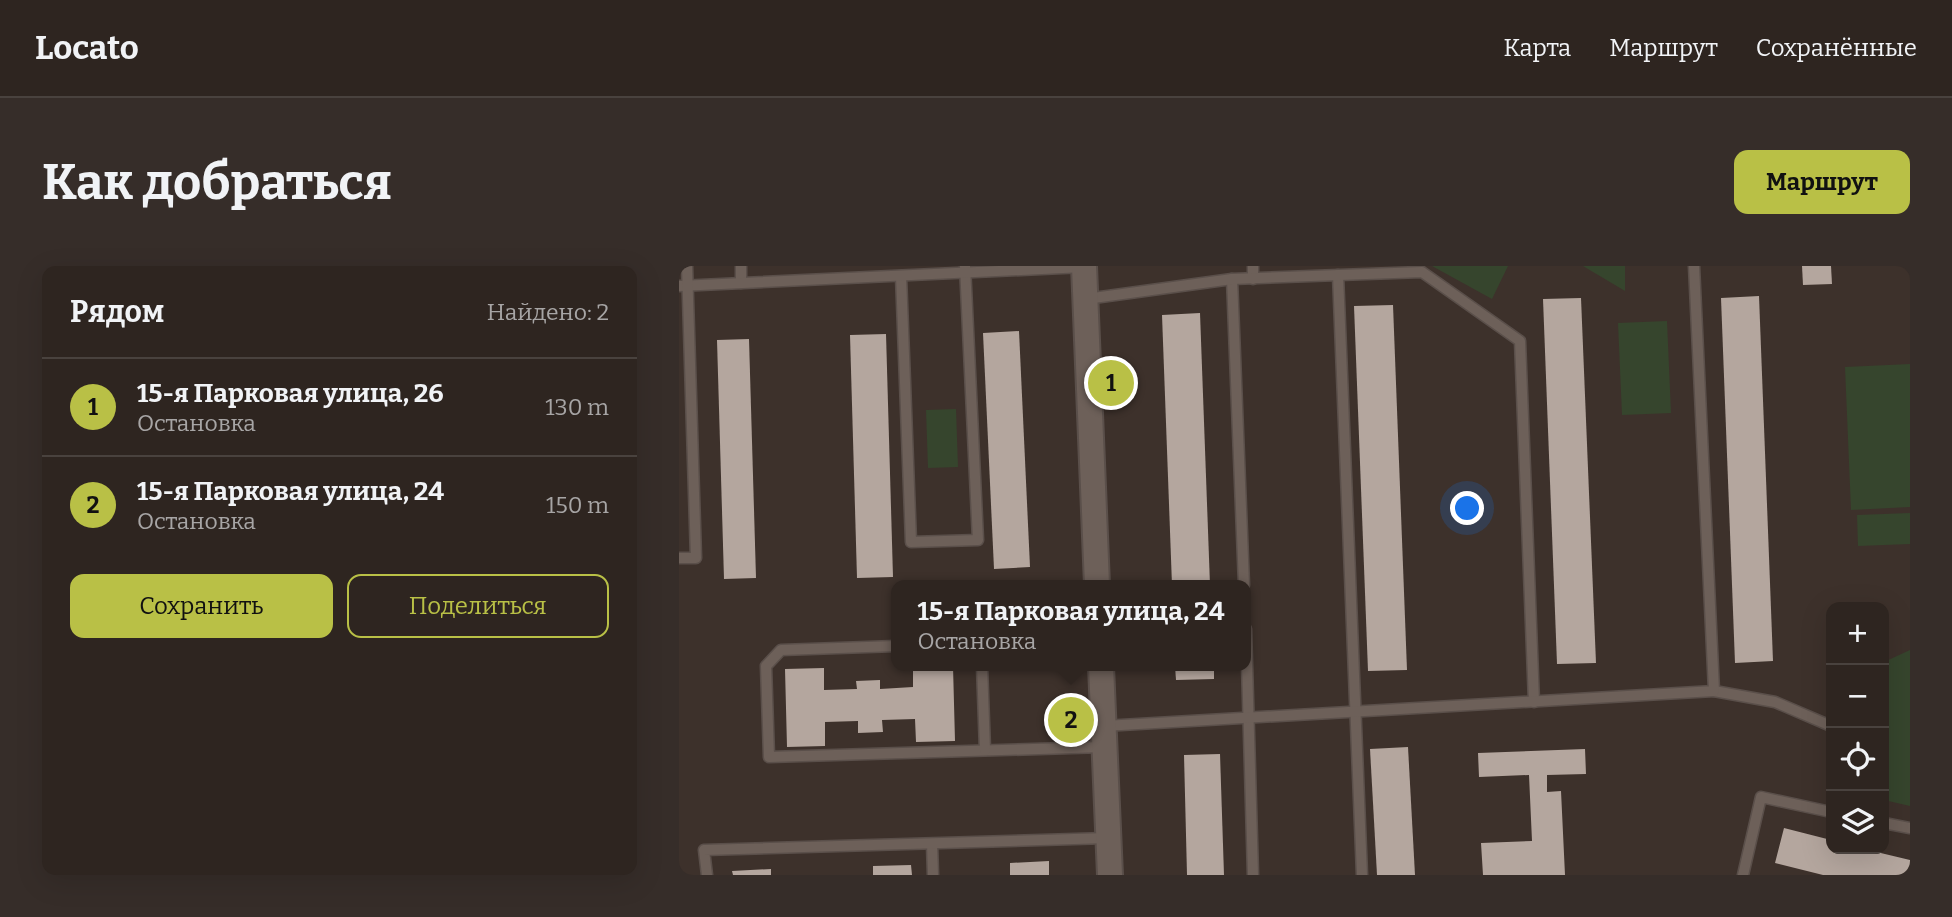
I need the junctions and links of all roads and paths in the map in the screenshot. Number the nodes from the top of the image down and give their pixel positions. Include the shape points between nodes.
1 (687, 266) edge
2 (741, 266) edge
3 (1253, 266) edge
4 (1695, 266) edge
5 (1084, 267) edge
6 (965, 269) edge
7 (916, 270) edge
8 (1338, 275) junction
9 (901, 276) junction
10 (1232, 279) junction
11 (1253, 279) junction
12 (741, 283) junction
13 (683, 286) edge
14 (1086, 299) junction
15 (679, 558) edge
16 (1097, 580) edge
17 (1244, 580) edge
18 (891, 646) edge
19 (982, 671) edge
20 (1101, 671) edge
21 (1247, 671) edge
22 (1714, 691) junction
23 (1534, 702) junction
24 (1356, 711) junction
25 (1249, 717) junction
26 (1826, 724) edge
27 (1104, 736) junction
28 (985, 751) junction
29 (1826, 811) edge
30 (1889, 824) edge
31 (1910, 828) edge
32 (1108, 838) junction
33 (932, 844) junction
34 (707, 875) edge
35 (933, 875) edge
36 (1110, 875) edge
37 (1253, 875) edge
38 (1362, 875) edge
39 (1744, 875) edge

1 - 13 lane
2 - 12 lane
3 - 11 lane
4 - 22 lane
5 - 6 lane
5 - 14 street
6 - 7 lane
6 - 9 lane via 978,540 911,542
7 - 9 lane
8 - 11 lane
8 - 23 lane via 1422,272 1520,341
8 - 24 lane
9 - 12 lane
10 - 11 lane
10 - 14 lane
10 - 17 lane
12 - 13 lane
13 - 15 lane via 696,558
14 - 16 street
18 - 28 lane via 781,650 766,666 769,757
19 - 28 lane
20 - 27 street
21 - 25 lane
22 - 23 lane
22 - 26 lane via 1775,702
23 - 24 lane
24 - 25 lane
24 - 38 lane
25 - 27 lane
25 - 37 lane
27 - 28 lane
27 - 32 street
29 - 39 lane via 1762,797
30 - 31 lane
32 - 33 lane
32 - 36 street
33 - 34 lane via 704,850
33 - 35 lane

